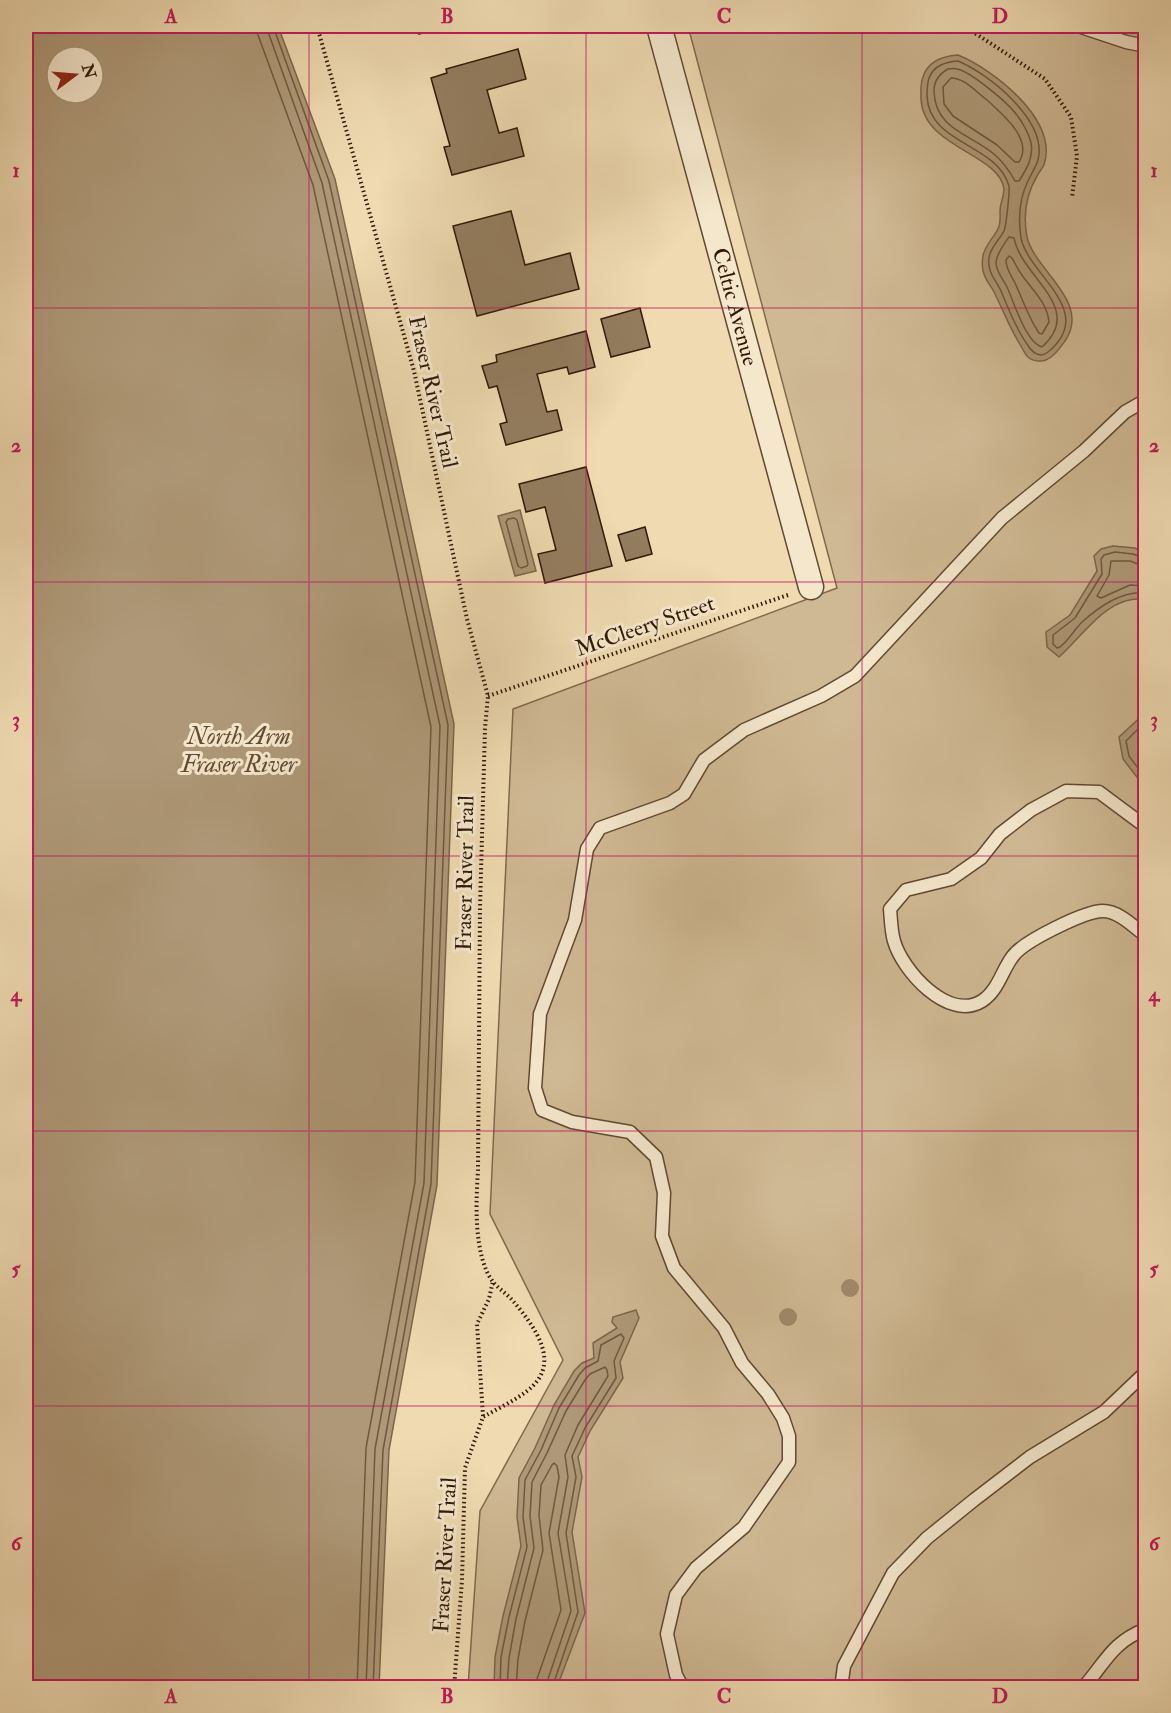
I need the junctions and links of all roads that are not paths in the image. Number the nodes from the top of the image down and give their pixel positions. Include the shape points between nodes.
1 (659, 26) edge
2 (1078, 26) edge
3 (1146, 46) edge
4 (1146, 400) edge
5 (811, 587) road end
6 (1146, 827) edge
7 (1146, 936) edge
8 (1146, 1372) edge
9 (1146, 1629) edge
10 (683, 1688) edge
11 (842, 1688) edge
12 (1083, 1688) edge

1 - 5 street, Celtic Avenue
2 - 3 lane
4 - 10 lane via 1125,412 1084,452 1002,518 855,676 821,696 744,730 704,760 684,794 670,803 600,828 587,849 575,920 540,1014 535,1088 542,1110 572,1122 630,1132 656,1157 664,1193 662,1236 674,1268 724,1328 742,1363 783,1418 789,1436 789,1462 744,1527 696,1568 676,1595 666,1634
6 - 7 lane via 1099,792 1066,791 1031,810 1000,834 981,858 951,879 906,890 890,909 894,941 913,977 940,999 963,1006 981,1001 993,990 1014,954 1027,943 1085,915 1103,911 1121,916
8 - 11 lane via 1104,1412 1030,1457 974,1500 893,1573 844,1666
9 - 12 lane via 1129,1635 1105,1658

